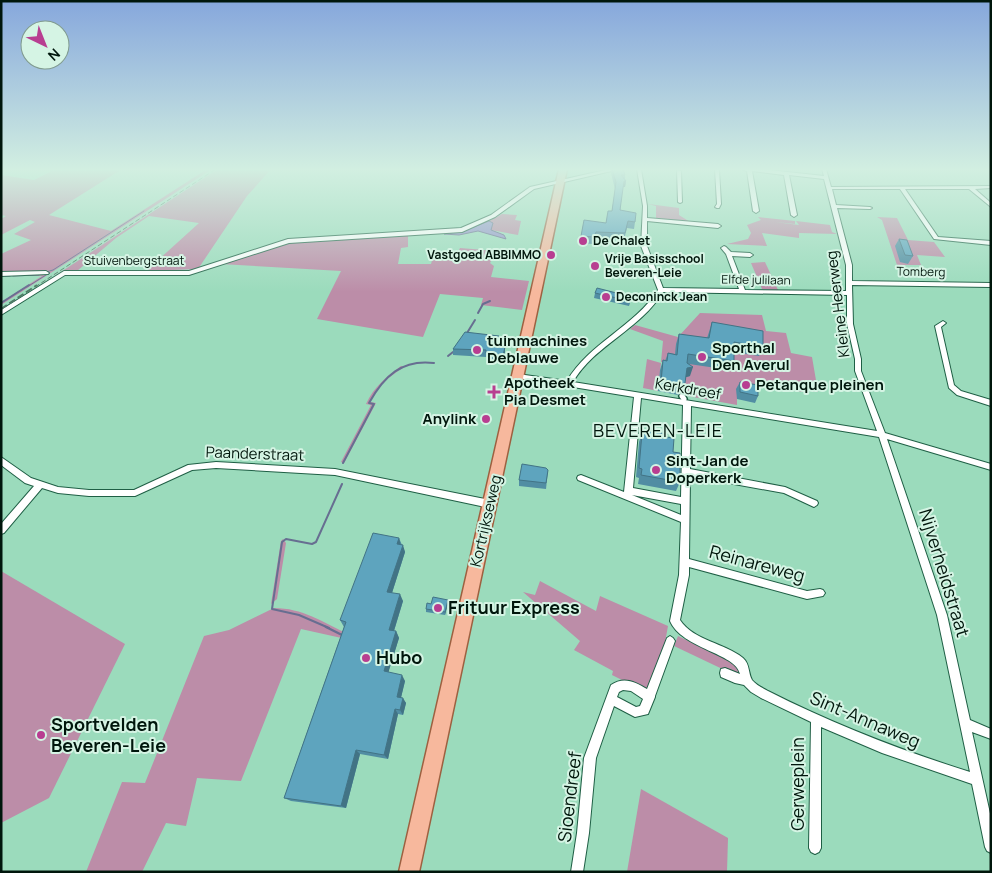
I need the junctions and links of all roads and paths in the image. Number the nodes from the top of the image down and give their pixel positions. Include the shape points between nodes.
1 (502, 210) edge
2 (554, 210) edge
3 (645, 210) edge
4 (793, 210) edge
5 (835, 210) edge
6 (916, 210) edge
7 (794, 215) dead end
8 (646, 219) junction
9 (718, 226) dead end
10 (991, 243) edge
11 (724, 248) dead end
12 (729, 254) junction
13 (750, 255) dead end
14 (46, 273) dead end
15 (1, 274) edge
16 (851, 283) junction
17 (991, 285) edge
18 (660, 290) junction
19 (743, 292) junction
20 (850, 293) junction
21 (1, 313) edge
22 (943, 323) dead end
23 (518, 376) junction
24 (569, 384) junction
25 (638, 394) junction
26 (684, 399) junction
27 (991, 403) edge
28 (882, 435) junction
29 (1, 460) edge
30 (991, 468) edge
31 (686, 472) junction
32 (581, 478) dead end
33 (39, 486) junction
34 (628, 493) junction
35 (686, 501) junction
36 (814, 503) dead end
37 (490, 504) junction
38 (685, 520) junction
39 (1, 530) edge
40 (685, 562) junction
41 (820, 594) dead end
42 (670, 641) dead end
43 (725, 673) dead end
44 (746, 680) junction
45 (650, 697) junction
46 (611, 699) junction
47 (816, 720) junction
48 (965, 724) junction
49 (991, 734) edge
50 (977, 780) junction
51 (991, 847) edge
52 (815, 848) dead end
53 (409, 872) edge
54 (577, 872) edge

1 - 21 street, Stuivenbergstraat via 462,230 282,242 189,273 64,273
2 - 23 main road, Kortrijkseweg
3 - 8 street
4 - 7 street
5 - 16 street, Kleine Heerweg
6 - 10 street via 934,237
8 - 9 street
8 - 18 street via 644,246
11 - 12 street
12 - 13 street
12 - 19 street
14 - 15 street
16 - 17 street, Tomberg
16 - 20 street, Kleine Heerweg
18 - 19 street, Elfde julilaan
18 - 24 street via 643,311 577,370
19 - 20 street, Elfde julilaan
20 - 28 street, Kleine Heerweg via 850,324 858,371
22 - 27 street via 938,326 951,386 957,392
23 - 24 street, Kerkdreef
23 - 37 main road, Kortrijkseweg
24 - 25 street, Kerkdreef
25 - 26 street, Kerkdreef
25 - 34 street
26 - 28 street, Kerkdreef
26 - 31 street
28 - 30 street, Kerkdreef
28 - 48 street, Nijverheidstraat via 942,615
29 - 33 street, Paanderstraat via 18,475
31 - 35 street
31 - 36 street via 785,490
32 - 34 street
33 - 37 street, Paanderstraat via 89,493 135,493 191,467 216,465 335,472
33 - 39 street
34 - 35 street
34 - 38 street
35 - 38 street
37 - 53 main road, Kortrijkseweg
38 - 40 street
40 - 41 street, Reinareweg via 807,595
40 - 44 street, Sint-Annaweg via 675,621 678,627 740,662
42 - 45 street
43 - 44 street, Sint-Annaweg
44 - 47 street, Sint-Annaweg via 754,688
45 - 46 street via 622,684 616,687
45 - 46 street via 639,713
46 - 54 street, Sioendreef via 590,758 584,834
47 - 50 street, Sint-Annaweg via 892,753
47 - 52 street, Gerweplein
48 - 49 street
48 - 50 street, Nijverheidstraat
50 - 51 street, Nijverheidstraat

